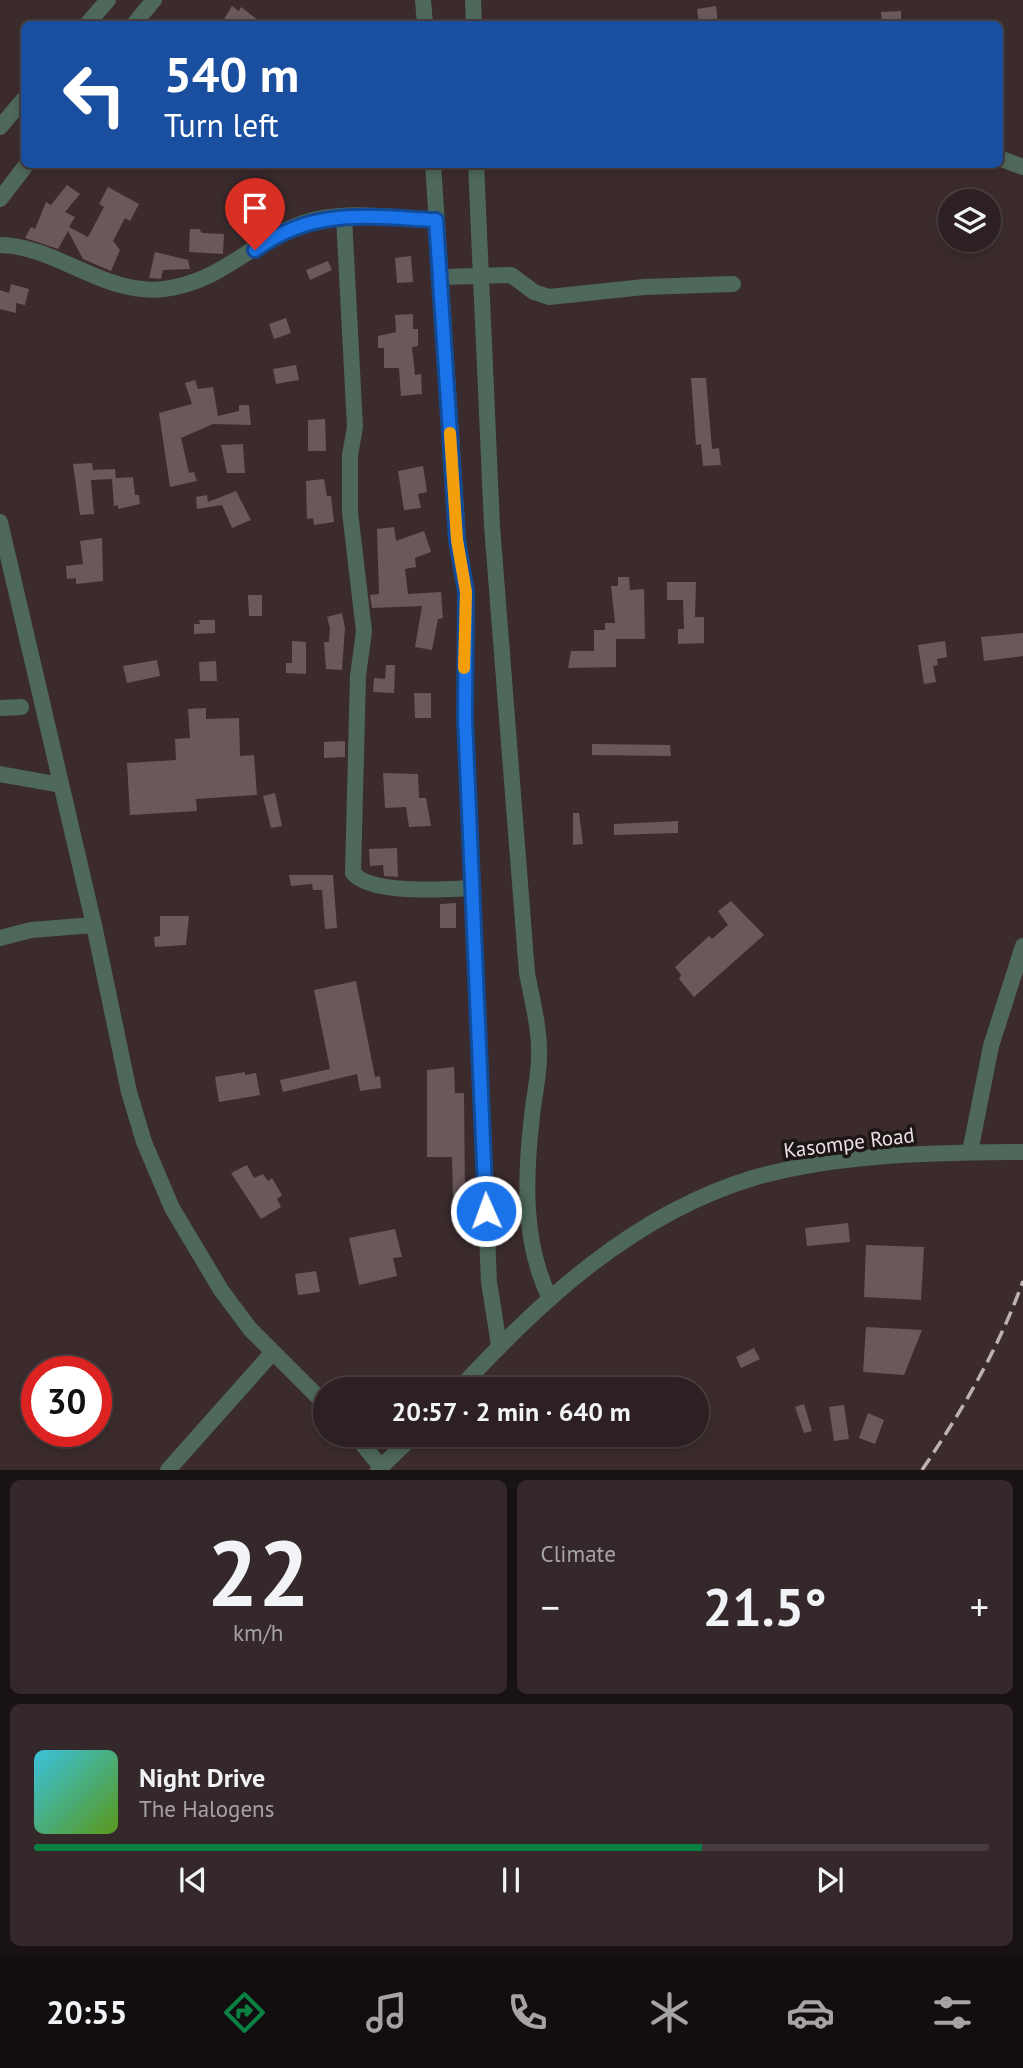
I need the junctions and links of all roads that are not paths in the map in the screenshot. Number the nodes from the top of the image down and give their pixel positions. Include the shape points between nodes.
1 (108, 0) edge
2 (154, 0) edge
3 (423, 0) edge
4 (473, 0) edge
5 (90, 21) edge
6 (136, 21) edge
7 (425, 21) edge
8 (474, 21) edge
9 (21, 102) edge
10 (0, 127) edge
11 (1003, 160) edge
12 (1023, 167) edge
13 (24, 168) edge
14 (433, 168) edge
15 (476, 168) edge
16 (0, 199) edge
17 (344, 217) junction
18 (436, 220) junction
19 (0, 245) edge
20 (481, 276) junction
21 (441, 277) junction
22 (733, 284) dead end
23 (0, 522) edge
24 (21, 707) dead end
25 (0, 708) edge
26 (0, 774) edge
27 (61, 785) junction
28 (473, 888) junction
29 (94, 925) junction
30 (0, 938) edge
31 (1023, 946) edge
32 (970, 1152) junction
33 (1023, 1152) edge
34 (550, 1299) junction
35 (499, 1345) junction
36 (273, 1352) junction
37 (470, 1377) edge
38 (313, 1392) edge
39 (364, 1447) edge
40 (402, 1447) edge
41 (380, 1468) edge
42 (168, 1469) edge

1 - 5 street
2 - 6 street
3 - 7 street
4 - 8 street
9 - 10 street
11 - 12 street
13 - 16 street
14 - 18 street
15 - 20 street
17 - 18 street
17 - 19 street via 302,224 211,277 164,289 123,286 30,249
17 - 28 street via 355,427 350,512 364,631 358,676 353,873 359,880 402,890
18 - 21 street
20 - 21 street
20 - 22 street via 511,275 549,297
20 - 34 street via 492,526 527,972 539,1058 526,1174 530,1237 538,1275
21 - 28 street via 457,540 466,592 464,704
23 - 27 street
24 - 25 street
26 - 27 street
27 - 29 street
28 - 35 street via 489,1282
29 - 30 street via 31,930
29 - 36 street via 129,1092 148,1153 172,1208 221,1290
31 - 32 street via 991,1046
32 - 33 street, Kasompe Road
32 - 34 street, Kasompe Road via 811,1165 754,1178 703,1196 632,1234 587,1265
34 - 35 street, Kasompe Road
35 - 37 street, Kasompe Road
36 - 38 street
36 - 42 street
39 - 41 street
40 - 41 street

